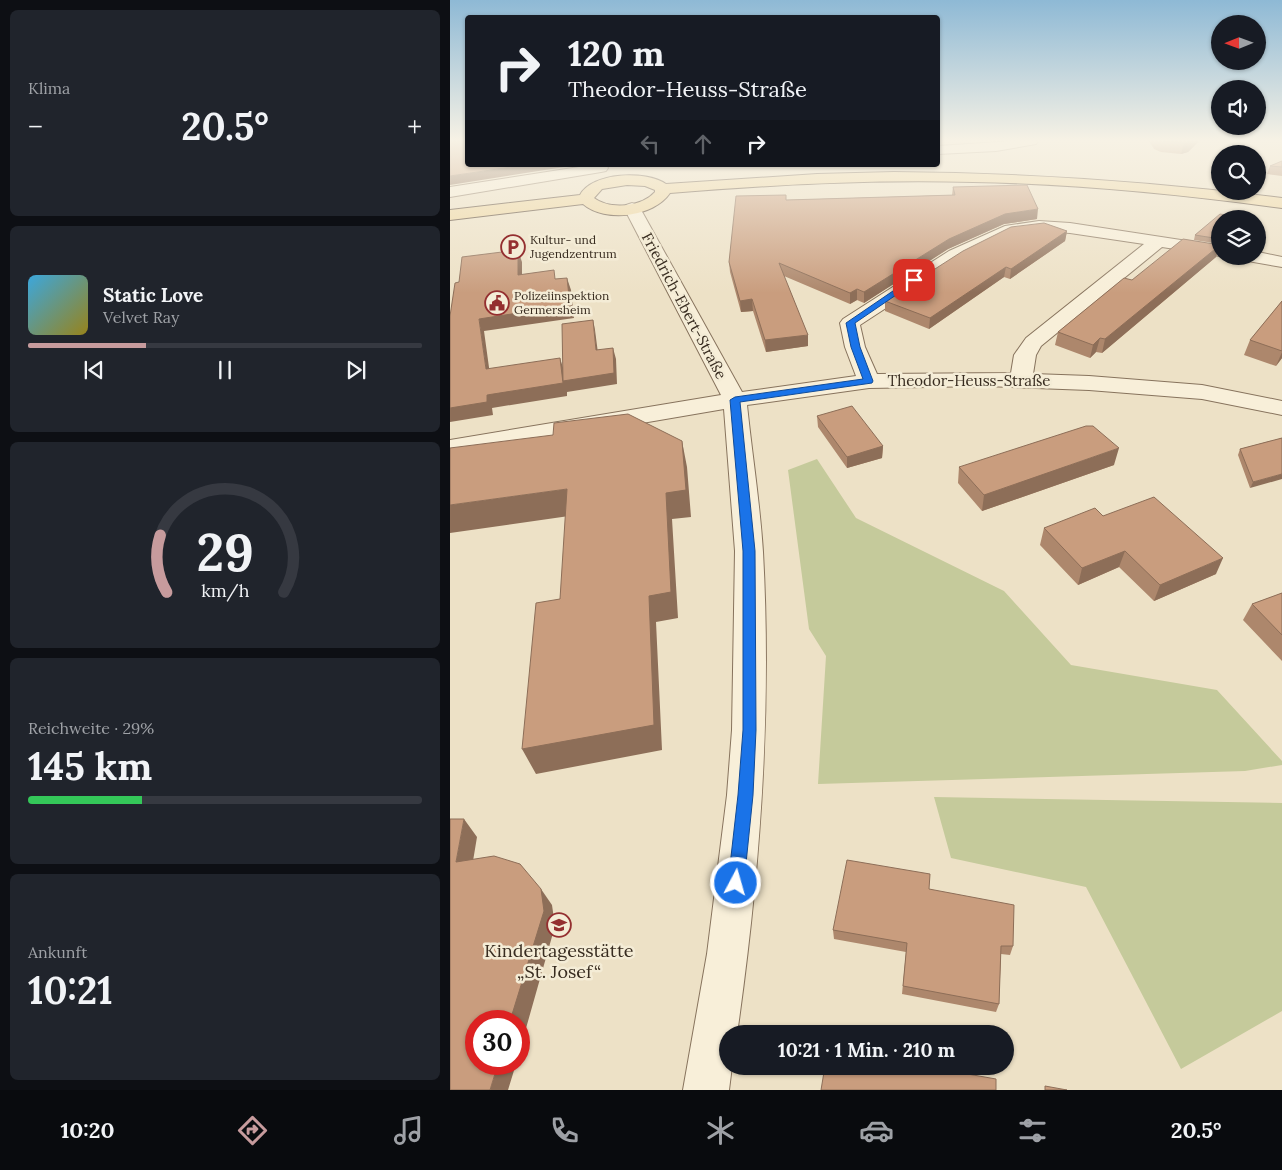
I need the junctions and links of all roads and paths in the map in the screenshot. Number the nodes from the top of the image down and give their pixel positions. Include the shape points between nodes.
1 (589, 192) edge
2 (662, 192) edge
3 (1182, 192) edge
4 (586, 199) junction
5 (1282, 203) edge
6 (632, 208) junction
7 (450, 215) edge
8 (1159, 241) junction
9 (1211, 250) edge
10 (1266, 259) edge
11 (1282, 262) edge
12 (1021, 380) junction
13 (868, 381) junction
14 (735, 400) junction
15 (1282, 408) edge
16 (450, 448) edge
17 (706, 1090) edge

1 - 4 main road
2 - 6 main road via 659,198
3 - 5 main road
4 - 6 main road via 607,209
4 - 7 main road
6 - 14 street, Friedrich-Ebert-Straße
8 - 9 street
8 - 12 street via 1032,342
8 - 13 street via 1039,226 1005,231 980,243 914,280 850,323
10 - 11 street
12 - 13 street, Theodor-Heuss-Straße
12 - 15 street, Theodor-Heuss-Straße via 1202,392
13 - 14 street, Theodor-Heuss-Straße
14 - 16 street, Theodor-Heuss-Straße
14 - 17 street, Friedrich-Ebert-Straße via 749,551 750,730 728,954

